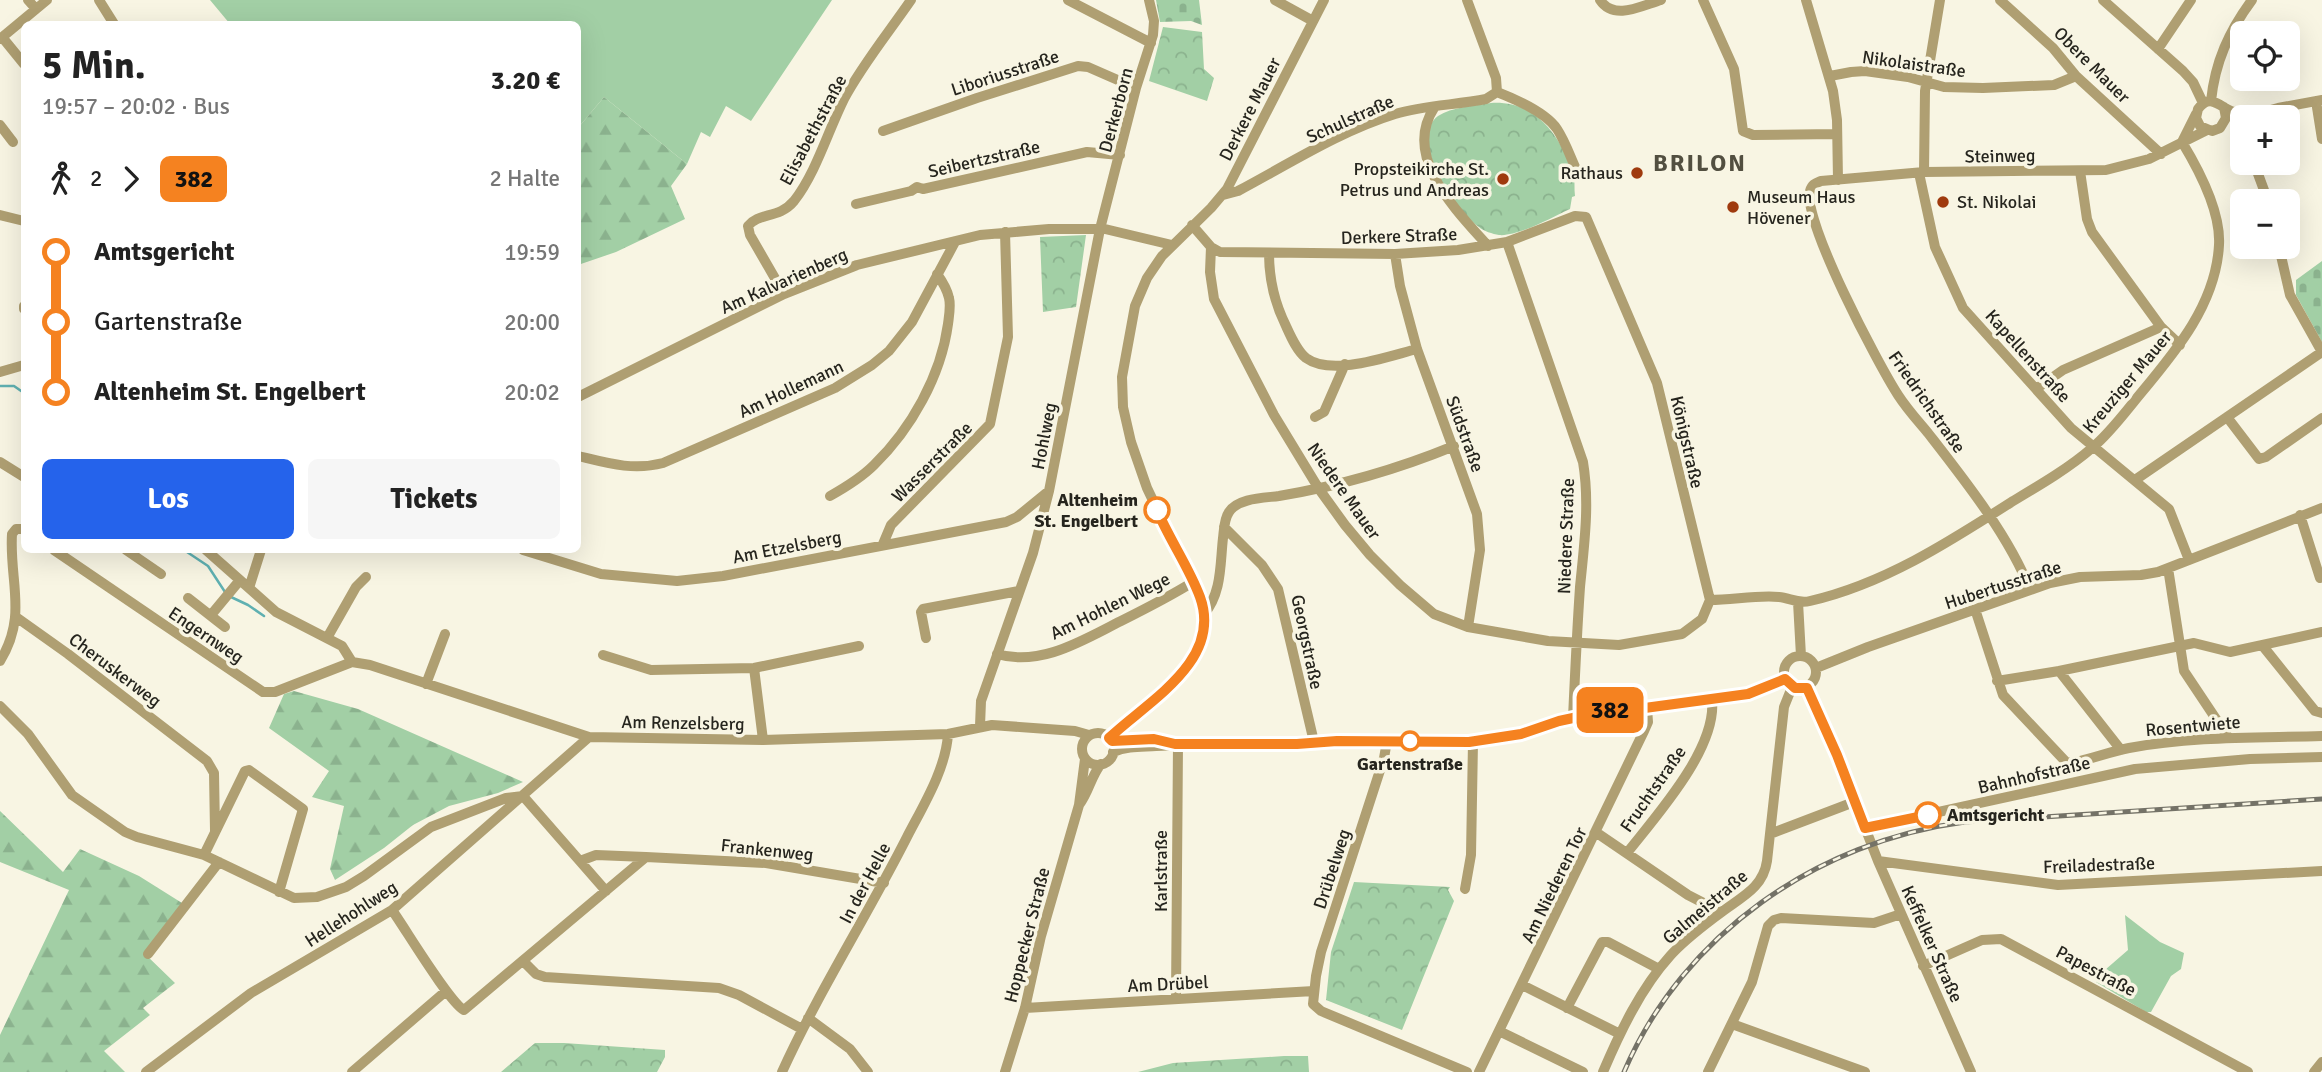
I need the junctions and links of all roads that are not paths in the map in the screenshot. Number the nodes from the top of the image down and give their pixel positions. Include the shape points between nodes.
1 (28, 0) edge
2 (47, 0) edge
3 (99, 0) edge
4 (911, 0) edge
5 (1068, 0) edge
6 (1149, 0) edge
7 (1275, 0) edge
8 (1324, 0) edge
9 (1467, 0) edge
10 (1600, 0) edge
11 (1661, 0) edge
12 (1703, 0) edge
13 (1805, 0) edge
14 (1940, 0) edge
15 (2000, 0) edge
16 (2103, 0) edge
17 (2191, 0) edge
18 (2252, 0) edge
19 (36, 9) junction
20 (1313, 20) junction
21 (21, 21) edge
22 (22, 21) edge
23 (112, 21) edge
24 (1, 38) edge
25 (1151, 43) junction
26 (2158, 49) junction
27 (21, 61) edge
28 (1830, 76) junction
29 (2076, 76) junction
30 (1926, 82) junction
31 (1136, 88) junction
32 (1497, 92) junction
33 (2319, 101) edge
34 (2207, 102) junction
35 (2300, 105) edge
36 (2224, 107) junction
37 (1434, 108) junction
38 (2230, 110) edge
39 (2196, 113) junction
40 (2230, 124) edge
41 (0, 125) edge
42 (2220, 128) junction
43 (2207, 130) junction
44 (883, 131) dead end
45 (1836, 134) junction
46 (2322, 139) edge
47 (13, 142) dead end
48 (2182, 142) junction
49 (2161, 154) junction
50 (1120, 155) junction
51 (1576, 169) dead end
52 (2080, 171) junction
53 (1921, 173) junction
54 (1838, 180) junction
55 (1814, 184) joint
56 (1223, 195) junction
57 (856, 204) dead end
58 (0, 215) edge
59 (1583, 216) joint
60 (21, 220) edge
61 (1192, 225) junction
62 (1100, 229) junction
63 (1005, 232) junction
64 (955, 242) junction
65 (1507, 242) junction
66 (1172, 245) junction
67 (1488, 246) junction
68 (1211, 247) junction
69 (1269, 253) junction
70 (1395, 254) junction
71 (2282, 259) edge
72 (937, 274) junction
73 (784, 293) junction
74 (2161, 327) junction
75 (2180, 345) junction
76 (1417, 349) junction
77 (2322, 352) edge
78 (1345, 365) junction
79 (21, 366) edge
80 (0, 372) edge
81 (2036, 389) junction
82 (581, 395) edge
83 (1315, 417) dead end
84 (2227, 417) junction
85 (2322, 418) edge
86 (1454, 446) junction
87 (2093, 448) junction
88 (581, 457) edge
89 (0, 461) edge
90 (21, 475) edge
91 (2137, 481) junction
92 (1319, 489) junction
93 (1049, 491) junction
94 (830, 496) dead end
95 (2322, 508) edge
96 (2300, 515) junction
97 (1989, 517) junction
98 (1224, 527) junction
99 (20, 529) edge
100 (883, 544) junction
101 (58, 553) edge
102 (130, 553) edge
103 (209, 553) edge
104 (260, 553) edge
105 (533, 553) edge
106 (2189, 560) junction
107 (2168, 568) junction
108 (161, 574) dead end
109 (366, 577) dead end
110 (2320, 578) edge
111 (240, 580) junction
112 (1193, 582) junction
113 (249, 588) junction
114 (2030, 590) junction
115 (1019, 591) junction
116 (188, 598) dead end
117 (1710, 600) junction
118 (1798, 602) junction
119 (1975, 609) junction
120 (1204, 614) junction
121 (211, 615) junction
122 (16, 617) junction
123 (225, 627) dead end
124 (1468, 627) junction
125 (2322, 632) edge
126 (445, 634) dead end
127 (327, 638) junction
128 (926, 638) dead end
129 (1576, 644) junction
130 (2262, 645) junction
131 (859, 646) dead end
132 (2180, 646) junction
133 (997, 654) junction
134 (603, 655) dead end
135 (1801, 656) junction
136 (0, 661) edge
137 (352, 662) junction
138 (754, 668) junction
139 (1816, 668) junction
140 (2059, 671) junction
141 (1997, 681) junction
142 (1789, 683) junction
143 (426, 684) junction
144 (1807, 688) junction
145 (1712, 700) junction
146 (0, 706) edge
147 (1647, 708) junction
148 (2322, 713) edge
149 (1132, 717) junction
150 (1573, 718) junction
151 (980, 726) junction
152 (1064, 731) junction
153 (948, 734) junction
154 (1089, 736) junction
155 (2322, 736) edge
156 (589, 737) junction
157 (2228, 737) junction
158 (1137, 739) junction
159 (763, 740) junction
160 (1387, 741) junction
161 (1473, 741) junction
162 (1314, 742) junction
163 (1111, 743) junction
164 (1175, 743) junction
165 (1082, 745) junction
166 (2122, 750) junction
167 (2322, 757) edge
168 (1086, 759) junction
169 (1101, 764) junction
170 (523, 796) junction
171 (1854, 802) junction
172 (1079, 805) junction
173 (1865, 828) junction
174 (215, 831) junction
175 (1597, 832) junction
176 (1770, 834) junction
177 (1627, 853) junction
178 (204, 855) junction
179 (646, 858) junction
180 (580, 861) junction
181 (1878, 861) junction
182 (219, 862) junction
183 (2322, 871) edge
184 (884, 883) junction
185 (1465, 888) dead end
186 (606, 891) junction
187 (279, 892) junction
188 (393, 910) junction
189 (1721, 912) junction
190 (1901, 914) junction
191 (148, 954) dead end
192 (523, 961) junction
193 (1923, 966) junction
194 (1659, 969) junction
195 (1522, 985) junction
196 (446, 991) junction
197 (1314, 991) junction
198 (1176, 998) junction
199 (1025, 1008) junction
200 (1567, 1008) junction
201 (808, 1017) junction
202 (1732, 1024) junction
203 (802, 1029) junction
204 (1499, 1031) junction
205 (1620, 1034) junction
206 (2322, 1062) edge
207 (147, 1072) edge
208 (352, 1072) edge
209 (782, 1072) edge
210 (868, 1072) edge
211 (1005, 1072) edge
212 (1467, 1072) edge
213 (1479, 1072) edge
214 (1583, 1072) edge
215 (1603, 1072) edge
216 (1708, 1072) edge
217 (1865, 1072) edge
218 (1971, 1072) edge
219 (2248, 1072) edge
220 (2314, 1072) edge

1 - 19 street
2 - 19 street
3 - 23 street
4 - 73 street, Elisabethstraße via 847,94 794,201 782,212 748,226
5 - 25 street
6 - 25 street, Derkerborn via 1154,21
7 - 20 street
8 - 20 street, Derkere Mauer
9 - 32 street
10 - 11 street via 1620,12
12 - 45 street via 1732,64 1743,131 1753,135
13 - 28 street
14 - 30 street, Kapellenstraße
15 - 29 street, Obere Mauer via 2053,48
16 - 26 street
17 - 26 street
18 - 34 street via 2221,53
19 - 22 street
20 - 56 street, Derkere Mauer
21 - 24 street
24 - 27 street
25 - 31 street, Derkerborn
26 - 34 street
28 - 30 street, Nikolaistraße via 1860,71
28 - 45 street
29 - 30 street, Nikolaistraße via 2054,85 2003,88 1944,87
29 - 49 street, Obere Mauer
30 - 53 street, Kapellenstraße
31 - 44 street, Liboriusstraße via 1078,66
31 - 50 street, Derkerborn
32 - 37 street, Schulstraße via 1486,99
32 - 51 street via 1519,100 1553,125
33 - 35 street
33 - 46 street
34 - 36 street
34 - 39 street
36 - 38 street
36 - 42 street via 2226,118
37 - 56 street, Schulstraße via 1401,112 1366,125
37 - 67 street via 1425,128 1426,160 1434,178
39 - 43 street via 2197,122
39 - 48 street
40 - 42 street
41 - 47 street
42 - 43 street
43 - 48 street, Steinweg
45 - 54 street
48 - 49 street, Steinweg
48 - 75 street, Kreuziger Mauer via 2211,205 2219,240 2209,291
49 - 52 street, Steinweg via 2119,168
50 - 57 street, Seibertzstraße via 1082,153
50 - 62 street, Derkerborn
52 - 53 street, Steinweg
52 - 74 street via 2090,227
53 - 54 street, Steinweg
53 - 81 street, Kapellenstraße via 1935,247 1960,302
54 - 55 street, Steinweg
55 - 97 street, Friedrichstraße via 1809,194 1813,216 1867,343 1900,398
56 - 61 street, Derkere Mauer
58 - 60 street
59 - 65 street, Derkere Straße
59 - 117 street, Königstraße via 1657,383
61 - 66 street, Derkere Mauer
61 - 68 street
62 - 63 street, Am Kalvarienberg
62 - 66 street, Am Kalvarienberg
62 - 93 street, Hohlweg
63 - 64 street, Am Kalvarienberg
63 - 100 street, Wasserstraße via 1008,337 990,424 891,525
64 - 72 street, Am Hollemann
64 - 73 street, Am Kalvarienberg via 849,267
65 - 67 street, Derkere Straße
65 - 129 street, Niedere Straße via 1583,462 1586,511
66 - 112 street, Derkere Mauer via 1141,292 1130,327 1122,377 1123,407 1147,488
67 - 70 street, Derkere Straße
68 - 69 street, Derkere Straße via 1220,252
68 - 92 street, Niedere Mauer via 1211,284 1217,305
69 - 70 street, Derkere Straße
69 - 78 street via 1273,298 1299,351 1313,362
70 - 76 street, Südstraße
71 - 77 street via 2290,295
72 - 88 street, Am Hollemann via 895,344 835,388 663,463 633,467
72 - 94 street via 950,307 931,382 878,461
73 - 82 street, Am Kalvarienberg
74 - 75 street
74 - 81 street via 2058,372
75 - 87 street, Kreuziger Mauer
76 - 78 street
76 - 86 street, Südstraße
77 - 84 street
78 - 83 street via 1324,412
79 - 80 street
81 - 87 street, Kapellenstraße
84 - 85 street via 2259,459
84 - 91 street
86 - 92 street
86 - 124 street, Südstraße via 1480,533
87 - 91 street, Kapellenstraße
87 - 97 street, Kreuziger Mauer
89 - 90 street
91 - 106 street, Kapellenstraße via 2169,509
92 - 98 street via 1242,503 1230,511
92 - 124 street, Niedere Mauer via 1370,555 1414,598 1434,614
93 - 100 street, Am Etzelsberg via 1010,521
93 - 115 street, Hohlweg
95 - 96 street, Hubertusstraße
96 - 106 street, Hubertusstraße
96 - 110 street
97 - 114 street, Friedrichstraße
97 - 118 street, Kreuziger Mauer via 1870,583
98 - 120 street via 1217,592
98 - 162 street, Georgstraße via 1262,565 1278,589
99 - 122 street via 12,538
100 - 105 street, Am Etzelsberg via 736,574 677,581 601,574
101 - 137 street, Engernweg via 263,692 275,692
102 - 108 street
103 - 111 street
104 - 113 street
106 - 107 street, Hubertusstraße
107 - 114 street, Hubertusstraße via 2141,575 2080,578
107 - 132 street
109 - 127 street
111 - 113 street
111 - 121 street
112 - 120 street
112 - 133 street, Am Hohlen Wege via 1060,650 1021,658
113 - 127 street via 288,620
114 - 119 street, Hubertusstraße
115 - 128 street via 923,609
115 - 133 street, Hohlweg
116 - 121 street
117 - 118 street via 1780,597
117 - 129 street, Niedere Mauer via 1699,622 1679,635 1619,645
118 - 135 street
119 - 139 street, Hubertusstraße
119 - 141 street
120 - 149 street via 1202,637 1191,662
121 - 123 street
122 - 136 street
122 - 174 street, Cheruskerweg via 208,761 214,773
124 - 129 street, Niedere Mauer
125 - 130 street
126 - 143 street
127 - 137 street via 342,646
129 - 150 street, Niedere Straße
130 - 132 street via 2230,652 2198,643
130 - 148 street via 2315,711
131 - 138 street
132 - 140 street
132 - 157 street via 2186,675
133 - 151 street, Hohlweg via 981,701
134 - 138 street via 651,670
135 - 139 street
135 - 142 street via 1786,665
137 - 143 street, Am Renzelsberg
138 - 159 street
139 - 144 street via 1814,681
140 - 141 street
140 - 166 street
141 - 166 street, Rosentwiete via 2006,700 2068,763
142 - 144 street
142 - 145 street
142 - 176 street, Galmeistraße
143 - 156 street, Am Renzelsberg
144 - 171 street
145 - 147 street
145 - 177 street, Fruchtstraße via 1711,720 1695,762
146 - 178 street via 28,734 77,800 131,835
147 - 150 street
147 - 175 street, Am Niederen Tor via 1648,722
149 - 158 street via 1129,731
149 - 163 street
150 - 161 street via 1521,734
151 - 152 street
151 - 153 street
152 - 154 street
152 - 165 street
153 - 159 street, Am Renzelsberg
153 - 184 street, In der Helle via 945,757
154 - 163 street via 1097,733
154 - 165 street
155 - 157 street, Rosentwiete
156 - 159 street, Am Renzelsberg
156 - 170 street, Hellehohlweg
157 - 166 street, Rosentwiete
158 - 163 street
158 - 164 street
160 - 161 street
160 - 162 street
160 - 197 street, Drübelweg via 1325,938
161 - 185 street via 1471,855
162 - 164 street
163 - 164 street via 1128,747
163 - 169 street via 1109,760
164 - 198 street, Karlstraße
165 - 168 street
167 - 173 street, Bahnhofstraße via 2135,769
168 - 169 street
168 - 172 street, Hoppecker Straße
169 - 172 street, Hoppecker Straße
170 - 180 street
170 - 187 street via 506,798 431,827 364,876 328,894 300,898
170 - 188 street, Hellehohlweg
171 - 173 street
171 - 176 street
172 - 199 street, Hoppecker Straße
173 - 181 street, Keffelker Straße
174 - 178 street
174 - 187 street via 247,770 301,807
175 - 177 street, Fruchtstraße
175 - 195 street, Am Niederen Tor
176 - 189 street, Galmeistraße via 1763,879
177 - 189 street, Fruchtstraße
178 - 182 street
179 - 180 street, Frankenweg via 596,855
179 - 184 street, Frankenweg via 766,863
179 - 186 street
180 - 186 street
181 - 183 street, Freiladestraße via 2058,885
181 - 190 street, Keffelker Straße
182 - 187 street
182 - 191 street
184 - 201 street, In der Helle
186 - 192 street
188 - 196 street
188 - 207 street, Hellehohlweg via 251,993
189 - 194 street, Galmeistraße
190 - 193 street, Keffelker Straße
190 - 202 street via 1874,923 1774,920
192 - 196 street via 466,1010
192 - 203 street via 545,977 719,988
193 - 218 street, Keffelker Straße
193 - 219 street, Papestraße via 1982,940 2001,939
194 - 200 street via 1602,942
194 - 205 street, Galmeistraße
195 - 200 street
195 - 204 street, Am Niederen Tor
196 - 208 street
197 - 198 street, Am Drübel
197 - 212 street, Drübelweg via 1315,1007
198 - 199 street, Am Drübel
199 - 211 street, Hoppecker Straße
200 - 205 street
201 - 203 street, In der Helle
201 - 210 street via 850,1049
202 - 216 street
202 - 217 street
203 - 209 street, In der Helle
204 - 213 street, Am Niederen Tor
204 - 214 street
205 - 215 street, Galmeistraße
206 - 220 street

